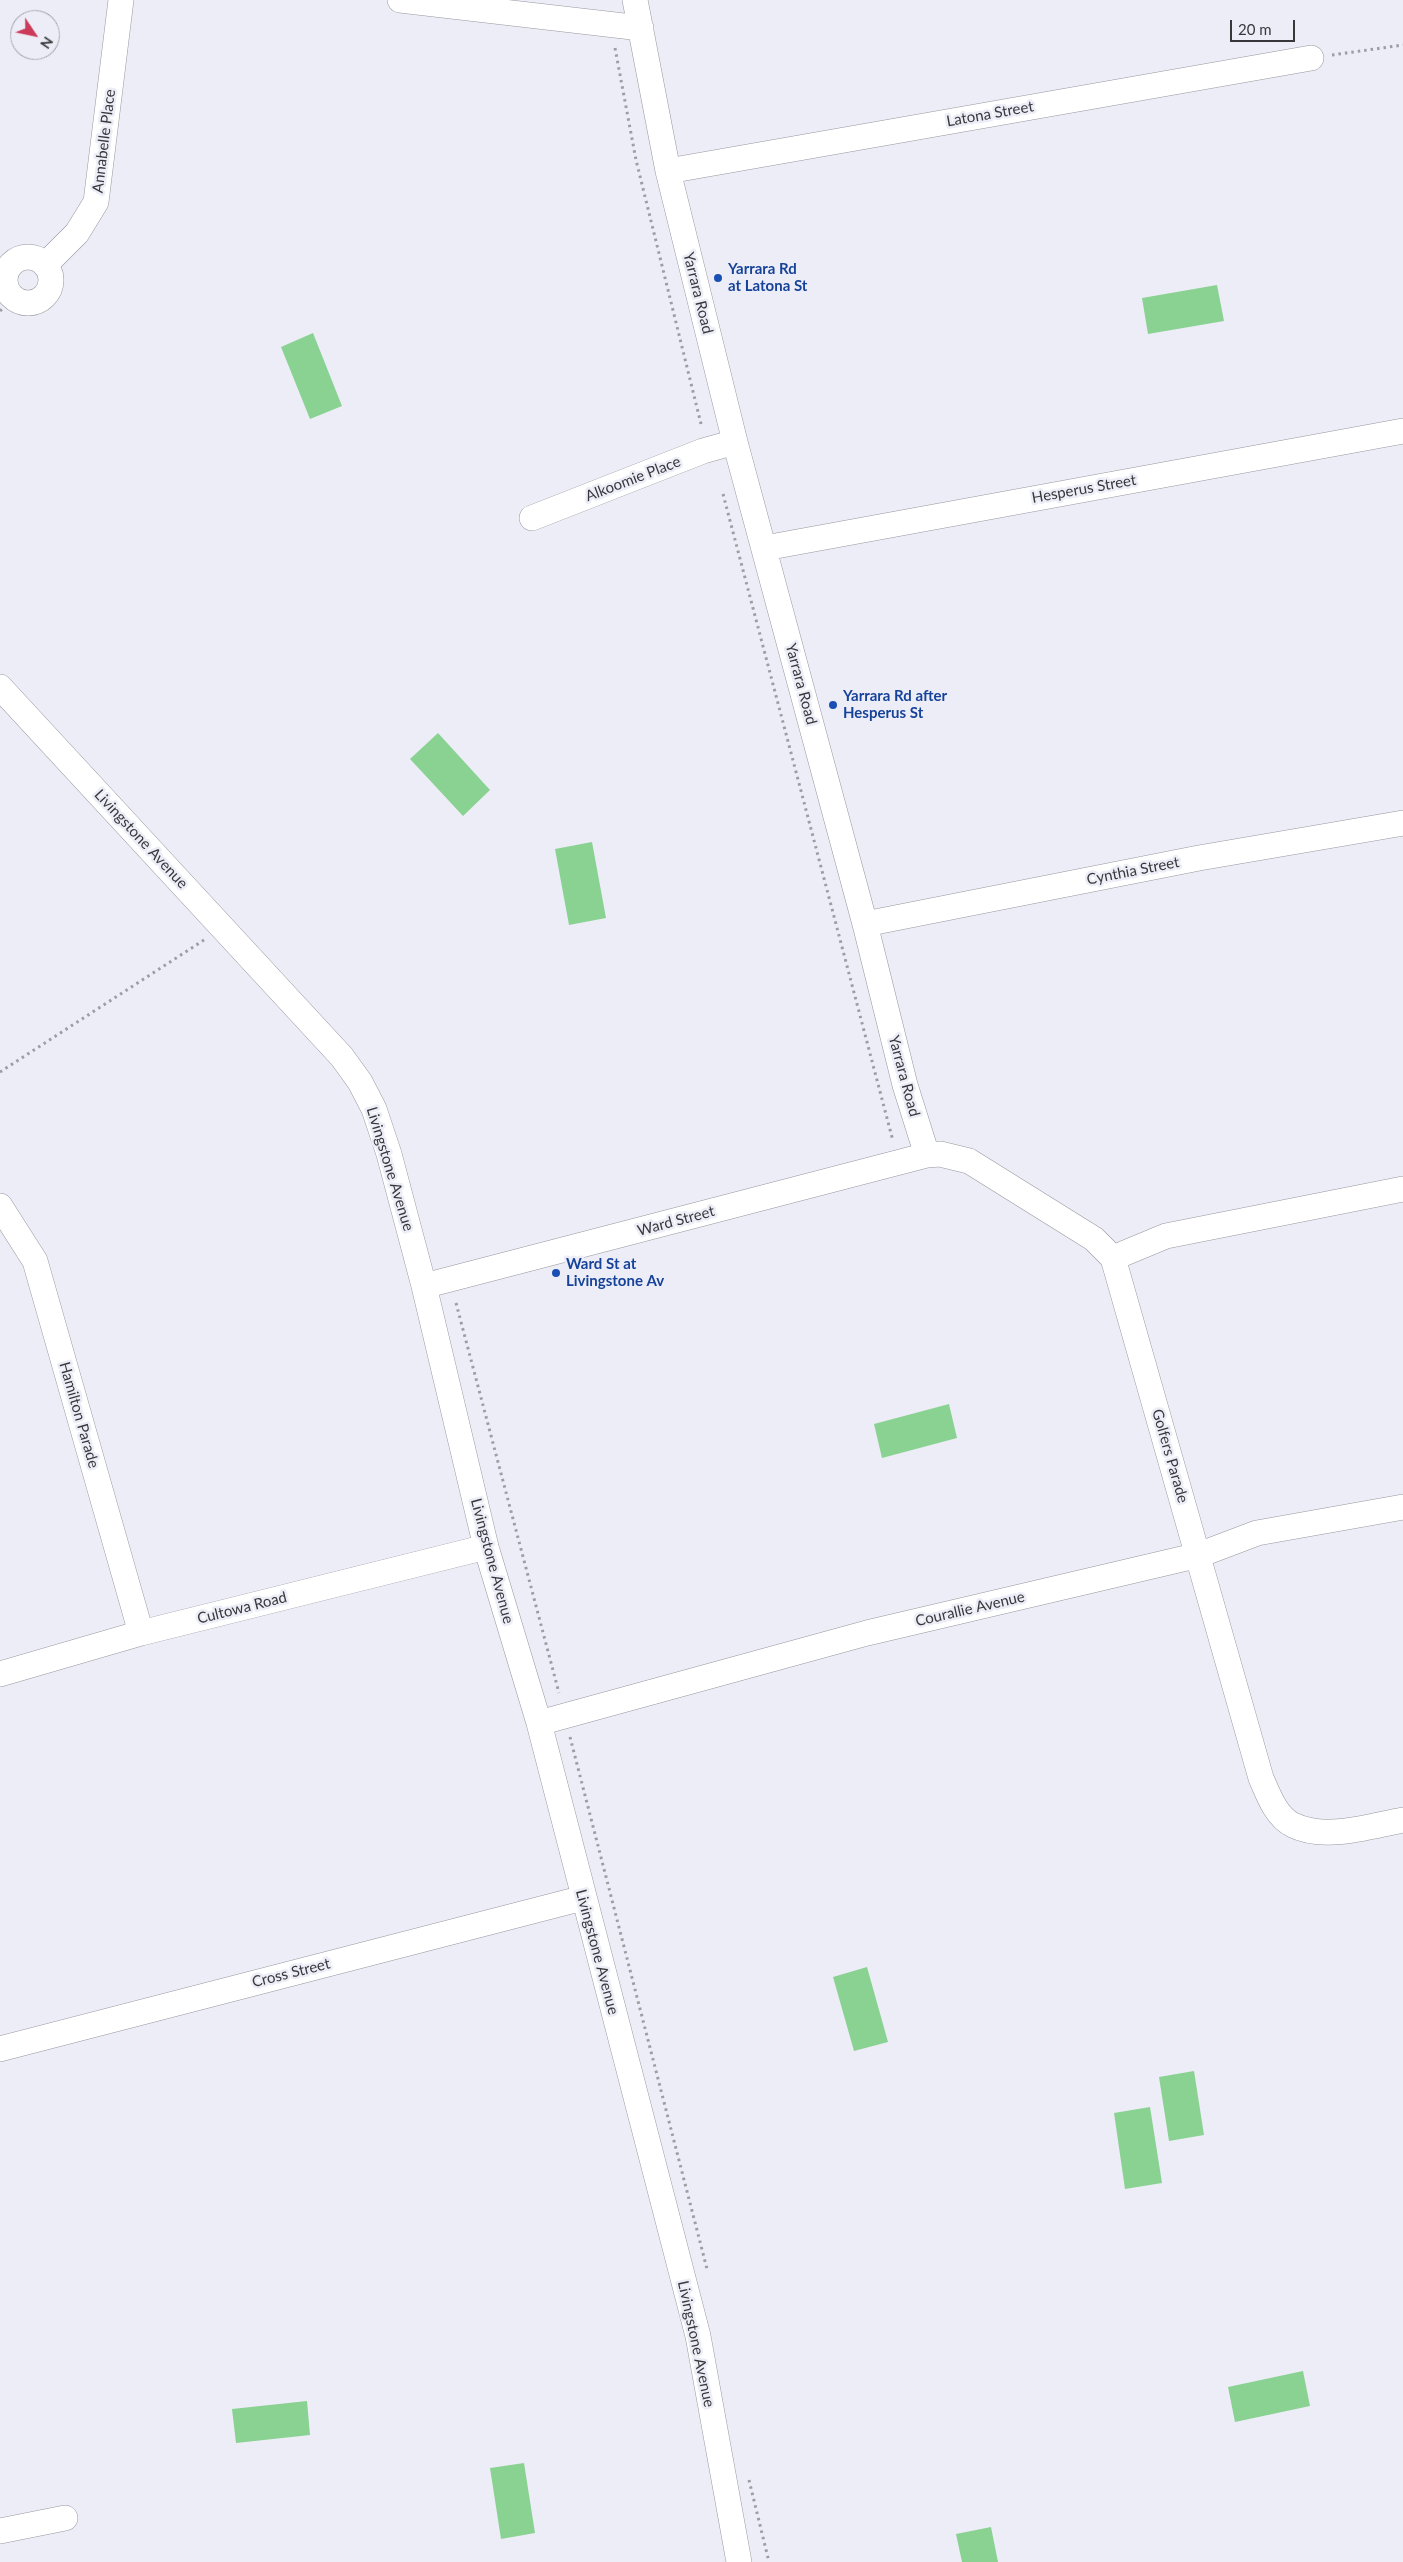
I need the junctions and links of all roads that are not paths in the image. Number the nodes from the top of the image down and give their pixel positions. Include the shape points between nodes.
1 (121, 0) edge
2 (400, 0) edge
3 (635, 0) edge
4 (641, 28) junction
5 (1311, 58) road end
6 (668, 171) junction
7 (46, 265) junction
8 (7, 305) edge
9 (1403, 431) edge
10 (735, 442) junction
11 (532, 518) dead end
12 (765, 548) junction
13 (0, 687) edge
14 (1403, 823) edge
15 (865, 924) junction
16 (927, 1155) junction
17 (1403, 1189) edge
18 (0, 1206) edge
19 (1113, 1258) junction
20 (424, 1286) junction
21 (1403, 1507) edge
22 (486, 1547) junction
23 (1199, 1555) junction
24 (141, 1633) junction
25 (0, 1674) edge
26 (539, 1722) junction
27 (1403, 1820) edge
28 (583, 1898) junction
29 (0, 2049) edge
30 (65, 2518) dead end
31 (0, 2531) edge
32 (739, 2562) edge

1 - 7 street, Annabelle Place via 96,202 77,233
2 - 4 street
3 - 4 street, Yarrara Road
4 - 6 street, Yarrara Road
5 - 6 street, Latona Street
6 - 10 street, Yarrara Road
7 - 8 street via 51,286 43,298 28,304
7 - 8 street via 26,257 12,263 5,277
9 - 12 street, Hesperus Street
10 - 11 street, Alkoomie Place via 703,451
10 - 12 street, Yarrara Road
12 - 15 street, Yarrara Road
13 - 20 street, Livingstone Avenue via 342,1057 360,1082 374,1109 389,1154
14 - 15 street, Cynthia Street via 1198,858
15 - 16 street, Yarrara Road via 905,1085
16 - 19 street via 940,1154 969,1161 1094,1238
16 - 20 street, Ward Street
17 - 19 street via 1166,1236
18 - 24 street, Hamilton Parade via 35,1260
19 - 23 street, Golfers Parade
20 - 22 street, Livingstone Avenue
21 - 23 street, Courallie Avenue via 1257,1533
22 - 24 street, Cultowa Road
22 - 26 street, Livingstone Avenue
23 - 26 street, Courallie Avenue via 867,1632
23 - 27 street, Golfers Parade via 1272,1804 1292,1825 1323,1833
24 - 25 street, Cultowa Road
26 - 28 street, Livingstone Avenue
28 - 29 street, Cross Street
28 - 32 street, Livingstone Avenue via 698,2336
30 - 31 street

